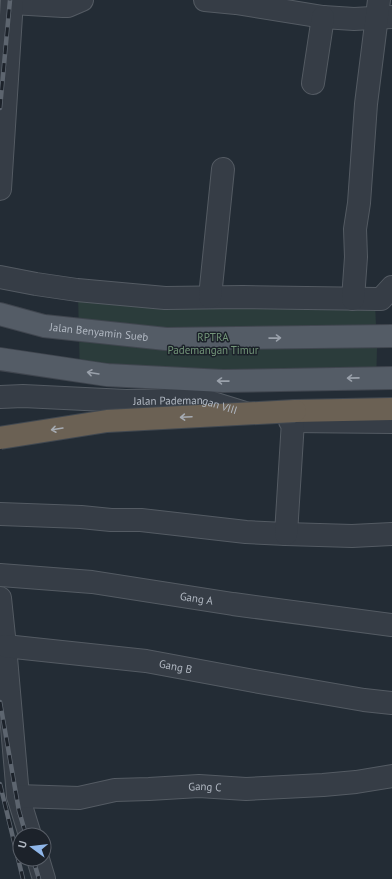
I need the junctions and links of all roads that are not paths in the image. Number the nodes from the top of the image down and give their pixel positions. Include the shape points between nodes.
1 (82, 0) edge
2 (205, 0) edge
3 (12, 2) edge
4 (257, 3) edge
5 (383, 12) edge
6 (323, 17) junction
7 (313, 83) dead end
8 (223, 169) dead end
9 (0, 189) edge
10 (0, 277) edge
11 (392, 287) edge
12 (210, 297) junction
13 (352, 299) junction
14 (0, 314) edge
15 (392, 336) edge
16 (0, 359) edge
17 (392, 378) edge
18 (0, 397) edge
19 (392, 409) edge
20 (293, 421) junction
21 (392, 422) edge
22 (0, 438) edge
23 (0, 514) edge
24 (286, 534) junction
25 (392, 534) edge
26 (0, 575) edge
27 (0, 598) edge
28 (392, 625) edge
29 (5, 646) junction
30 (392, 703) edge
31 (392, 776) edge
32 (18, 796) junction
33 (28, 827) edge
34 (40, 867) edge
35 (44, 879) edge

1 - 3 street via 68,6
2 - 4 street
3 - 9 street
4 - 6 street via 277,10
5 - 6 street via 354,19
5 - 13 street via 366,104 355,229 356,257
6 - 7 street
8 - 12 street
10 - 12 street via 77,290 165,298
11 - 13 street via 381,298
12 - 13 street
14 -> 15 main road, Jalan Benyamin Sueb via 44,326 166,339
17 -> 16 main road via 223,381 107,375
18 - 20 street, Jalan Pademangan VIII via 126,401 203,400 272,422
19 -> 22 highway, bridge via 295,410 107,421
20 - 21 street, Jalan Pademangan VIII
20 - 24 street
23 - 24 street via 141,520 239,532
24 - 25 street
26 - 28 street, Gang A via 92,582
27 - 29 street
29 - 30 street, Gang B via 146,661 356,699
29 - 32 street
31 - 32 street, Gang C via 356,782 246,790 199,786 115,790 79,798
32 - 33 street
34 - 35 street

